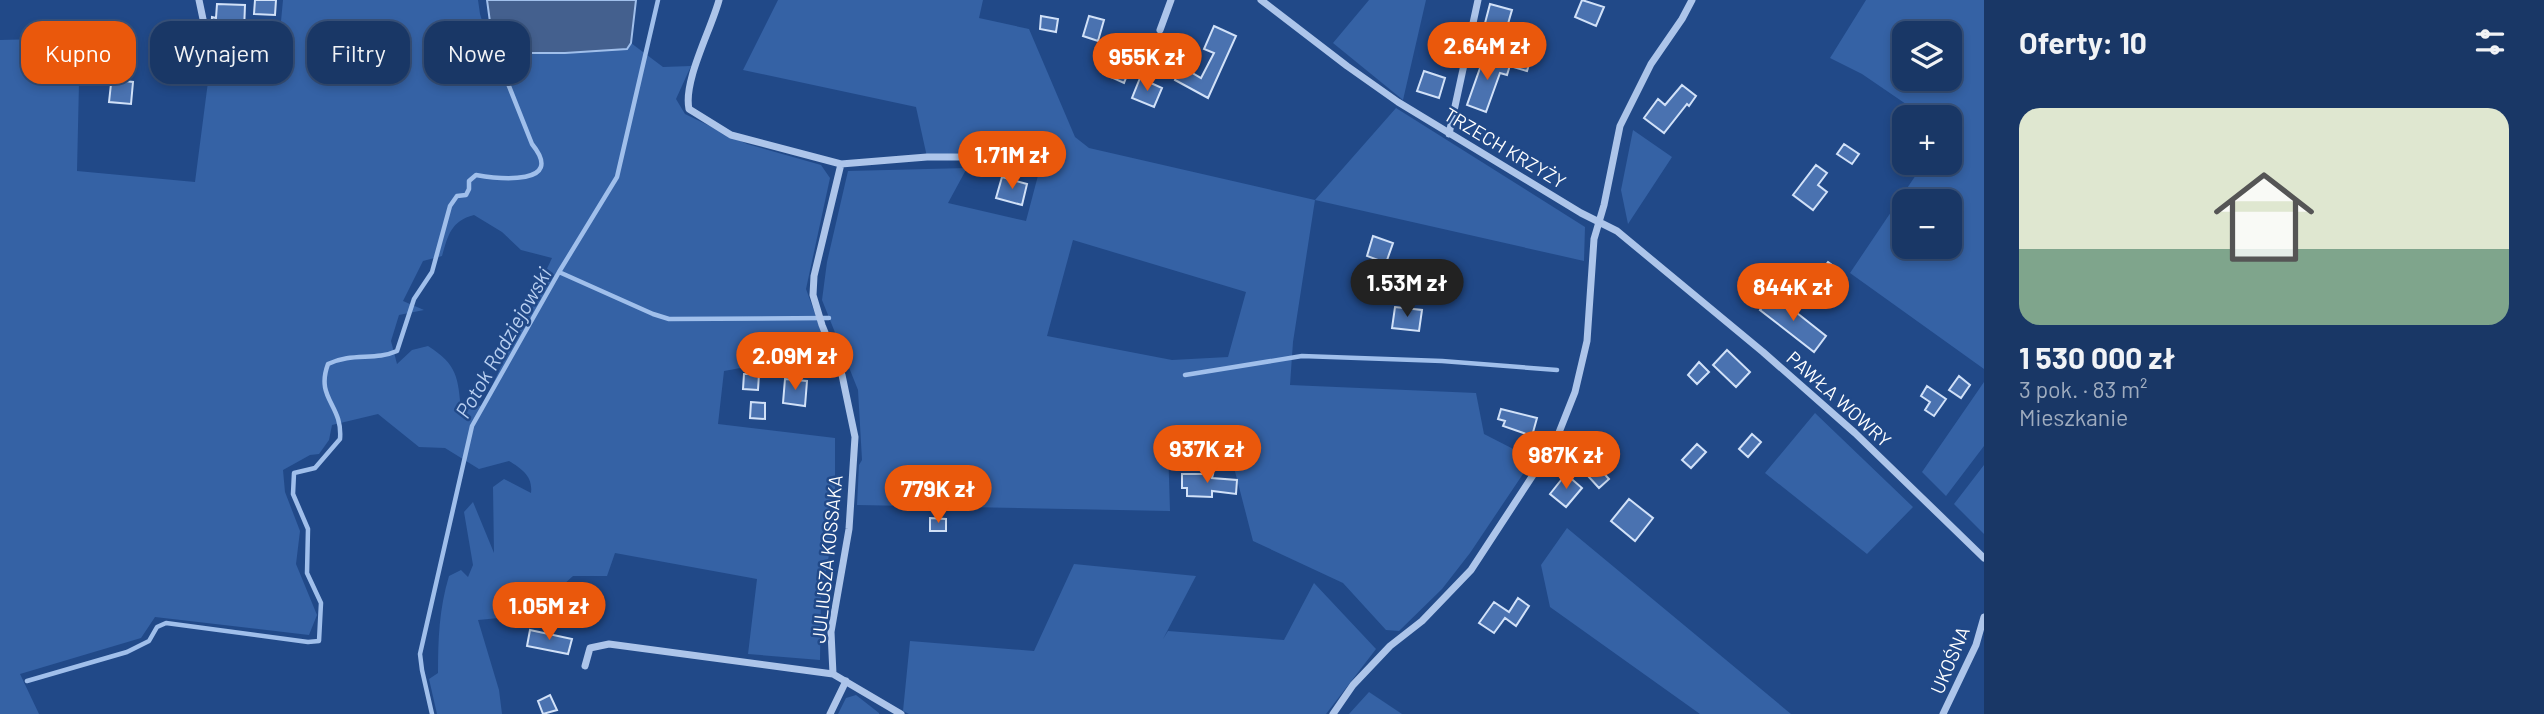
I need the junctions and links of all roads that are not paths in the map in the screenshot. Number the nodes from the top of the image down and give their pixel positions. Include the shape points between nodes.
1 (199, 0) edge
2 (719, 0) edge
3 (1171, 0) edge
4 (1261, 0) edge
5 (1478, 0) edge
6 (1692, 0) edge
7 (203, 21) edge
8 (1160, 30) dead end
9 (1449, 134) junction
10 (971, 157) dead end
11 (841, 164) junction
12 (1599, 222) junction
13 (1984, 558) edge
14 (1984, 617) edge
15 (586, 666) dead end
16 (833, 674) junction
17 (846, 681) junction
18 (830, 714) edge
19 (901, 714) edge
20 (1333, 714) edge
21 (1943, 714) edge

1 - 7 street
2 - 11 street via 690,82 689,109 731,135
3 - 8 street
4 - 9 street, TRZECH KRZYŻY via 1370,83
5 - 9 street
6 - 12 street via 1651,64 1620,126
9 - 12 street, TRZECH KRZYŻY
10 - 11 street
11 - 16 street, JULIUSZA KOSSAKA via 813,295 842,375 855,437 849,529 831,632
12 - 13 street, PAWŁA WOWRY via 1617,231 1794,379
12 - 20 street via 1587,341 1575,392 1556,440 1471,569 1353,684
14 - 21 street, UKOŚNA via 1976,645
15 - 16 street, JULIUSZA KOSSAKA via 590,648 609,644
16 - 17 street, JULIUSZA KOSSAKA
17 - 18 street
17 - 19 street, JULIUSZA KOSSAKA

